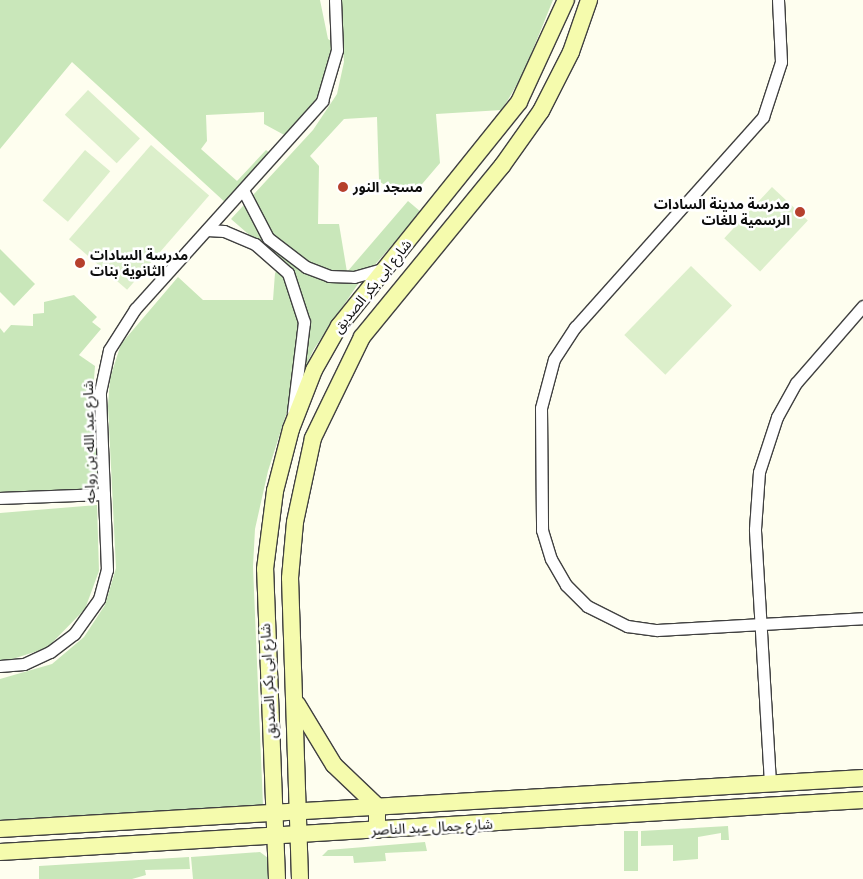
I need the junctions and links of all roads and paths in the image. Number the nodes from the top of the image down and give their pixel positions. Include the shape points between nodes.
1 (334, 0) edge
2 (566, 0) edge
3 (589, 0) edge
4 (778, 0) edge
5 (483, 151) junction
6 (502, 166) junction
7 (243, 190) junction
8 (207, 230) junction
9 (385, 268) junction
10 (863, 306) edge
11 (291, 429) junction
12 (104, 494) junction
13 (0, 498) edge
14 (863, 618) edge
15 (761, 624) junction
16 (0, 666) edge
17 (294, 697) junction
18 (863, 778) edge
19 (770, 783) junction
20 (863, 800) edge
21 (377, 806) junction
22 (297, 811) junction
23 (274, 812) junction
24 (0, 829) edge
25 (378, 830) junction
26 (298, 835) junction
27 (275, 836) junction
28 (0, 852) edge
29 (277, 879) edge
30 (300, 879) edge

1 - 7 street, شارع عبد الله بن رواحه via 337,50 328,88 314,113
2 - 5 main road, شارع ابى بكر الصديق via 531,81
3 - 6 main road, شارع ابى بكر الصديق via 557,82
4 - 15 street via 780,62 763,117 567,337 548,370 540,408 542,530 557,572 576,596 613,621 642,629
5 - 6 main road
5 - 9 main road, شارع ابى بكر الصديق
6 - 17 main road, شارع ابى بكر الصديق via 378,314 350,356 319,420 304,469 292,549
7 - 8 street, شارع عبد الله بن رواحه
7 - 9 street via 268,238 306,267 329,276 354,277
8 - 11 street via 224,230 255,244 288,273 298,296 304,322
8 - 12 street, شارع عبد الله بن رواحه via 125,322 109,350 100,392
9 - 11 main road, شارع ابى بكر الصديق via 325,348
10 - 15 street via 796,383 766,444 755,510
11 - 23 main road, شارع ابى بكر الصديق via 276,491 265,569
12 - 13 street
12 - 16 street, شارع عبد الله بن رواحه via 108,570 92,611 50,652 24,664
14 - 15 street
15 - 19 street
17 - 21 main road via 328,757
17 - 22 main road, شارع ابى بكر الصديق
18 - 19 main road, شارع جمال عبد الناصر
19 - 21 main road, شارع جمال عبد الناصر
20 - 25 main road, شارع جمال عبد الناصر
21 - 22 main road, شارع جمال عبد الناصر
21 - 25 main road
22 - 23 main road, شارع جمال عبد الناصر
22 - 26 main road, شارع ابى بكر الصديق
23 - 24 main road, شارع جمال عبد الناصر
23 - 27 main road, شارع ابى بكر الصديق
25 - 26 main road, شارع جمال عبد الناصر
26 - 27 main road, شارع جمال عبد الناصر
26 - 30 main road, شارع ابى بكر الصديق
27 - 28 main road, شارع جمال عبد الناصر
27 - 29 main road, شارع ابى بكر الصديق

